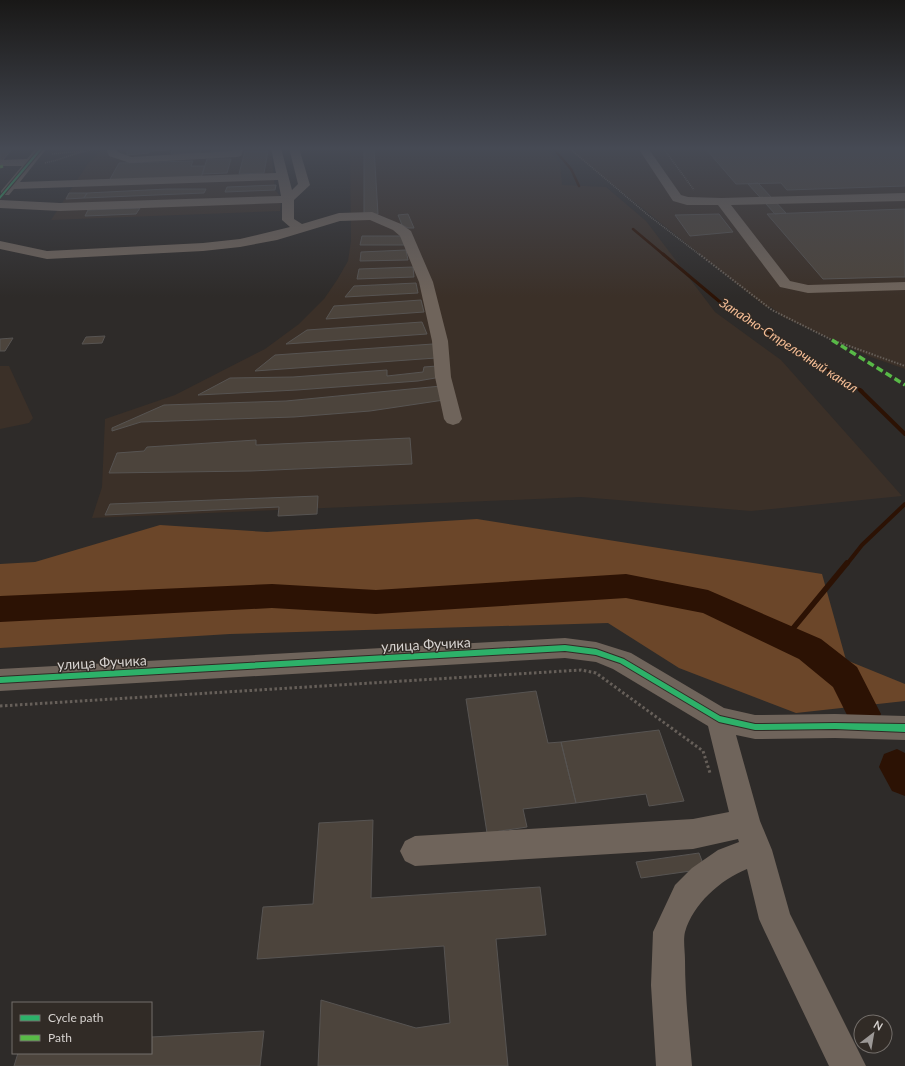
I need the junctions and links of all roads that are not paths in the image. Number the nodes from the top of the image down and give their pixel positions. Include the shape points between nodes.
1 (677, 198) edge
2 (801, 198) edge
3 (876, 198) edge
4 (288, 199) joint
5 (803, 200) junction
6 (722, 202) junction
7 (0, 204) edge
8 (301, 228) junction
9 (0, 245) edge
10 (905, 286) edge
11 (453, 419) dead end
12 (0, 680) edge
13 (719, 719) junction
14 (905, 728) edge
15 (746, 821) junction
16 (757, 850) junction
17 (415, 851) dead end
18 (674, 1066) edge
19 (848, 1066) edge

1 - 6 street via 696,202
2 - 5 street
3 - 5 street
4 - 7 street via 60,207
4 - 8 street via 288,220
5 - 6 street
6 - 10 street via 785,284 808,289
8 - 9 street via 240,243 127,251 48,255
8 - 11 street via 339,217 372,216 406,234 426,282 440,341 443,377
12 - 13 street, улица Фучика via 565,648 596,652 622,661
13 - 14 street, улица Фучика via 755,727
13 - 15 street
15 - 16 street
15 - 17 street via 693,834
16 - 18 street via 729,861 703,879 686,896 669,932 668,985
16 - 19 street via 775,919

